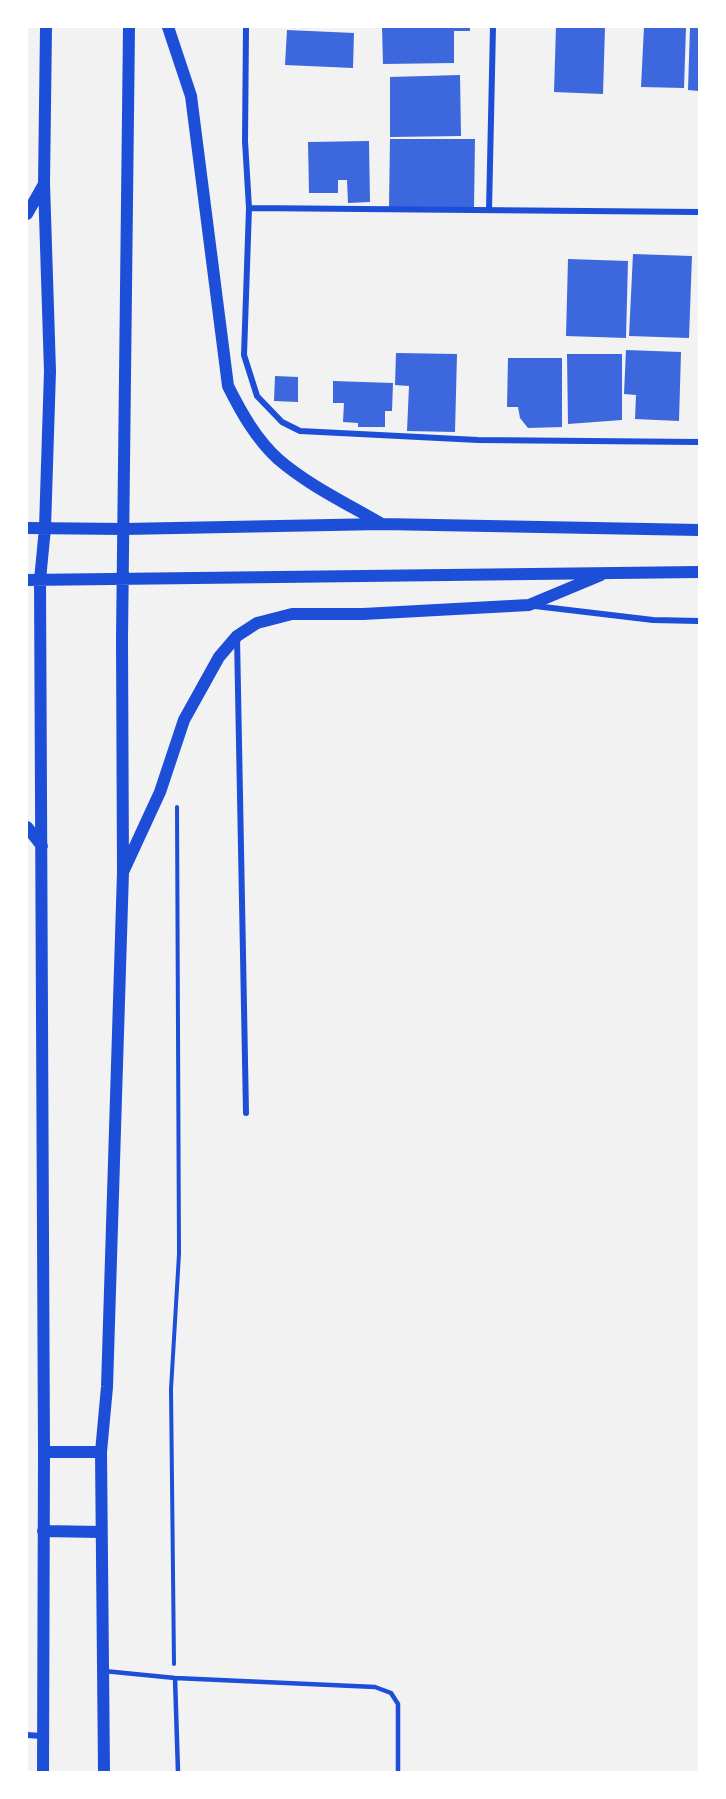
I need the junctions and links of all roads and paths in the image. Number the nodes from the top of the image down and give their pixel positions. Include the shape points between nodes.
1 (46, 27) edge
2 (129, 27) edge
3 (168, 27) edge
4 (246, 27) edge
5 (493, 27) edge
6 (44, 184) junction
7 (249, 208) junction
8 (489, 210) junction
9 (699, 212) edge
10 (27, 214) edge
11 (699, 442) edge
12 (382, 524) junction
13 (27, 528) edge
14 (45, 528) junction
15 (124, 529) junction
16 (699, 530) edge
17 (699, 572) edge
18 (607, 573) junction
19 (27, 580) edge
20 (40, 580) junction
21 (123, 581) junction
22 (529, 605) junction
23 (699, 621) edge
24 (237, 636) junction
25 (177, 803) dead end
26 (27, 827) edge
27 (42, 846) junction
28 (123, 872) junction
29 (246, 1113) dead end
30 (44, 1452) junction
31 (100, 1452) junction
32 (43, 1531) junction
33 (101, 1532) junction
34 (101, 1671) junction
35 (175, 1678) junction
36 (27, 1735) edge
37 (42, 1736) junction
38 (42, 1772) edge
39 (104, 1772) edge
40 (178, 1772) edge
41 (398, 1772) edge

1 - 6 main road
2 - 15 main road
3 - 12 main road via 191,96 228,386 246,421 277,458
4 - 7 street
5 - 8 street
6 - 10 main road
6 - 14 main road via 51,371
7 - 8 street
7 - 11 street via 244,355 257,396 282,422 300,431 478,440
8 - 9 street
12 - 15 main road
12 - 16 main road
13 - 14 main road
14 - 15 main road
14 - 20 main road
15 - 21 main road
17 - 18 main road
18 - 21 main road
18 - 22 main road
19 - 20 main road
20 - 21 main road
20 - 27 main road
21 - 28 main road
22 - 23 street via 653,620
22 - 24 main road via 292,614 257,623
24 - 28 main road via 219,657 184,720 160,792
24 - 29 street
25 - 35 path via 180,1254 171,1389
26 - 27 main road
27 - 30 main road
28 - 31 main road via 107,1387
30 - 31 main road
30 - 32 main road
31 - 33 main road
32 - 33 main road
32 - 37 main road
33 - 34 main road
34 - 35 lane
34 - 39 main road
35 - 40 lane
35 - 41 lane via 375,1687 391,1693 398,1704
36 - 37 street
37 - 38 main road

